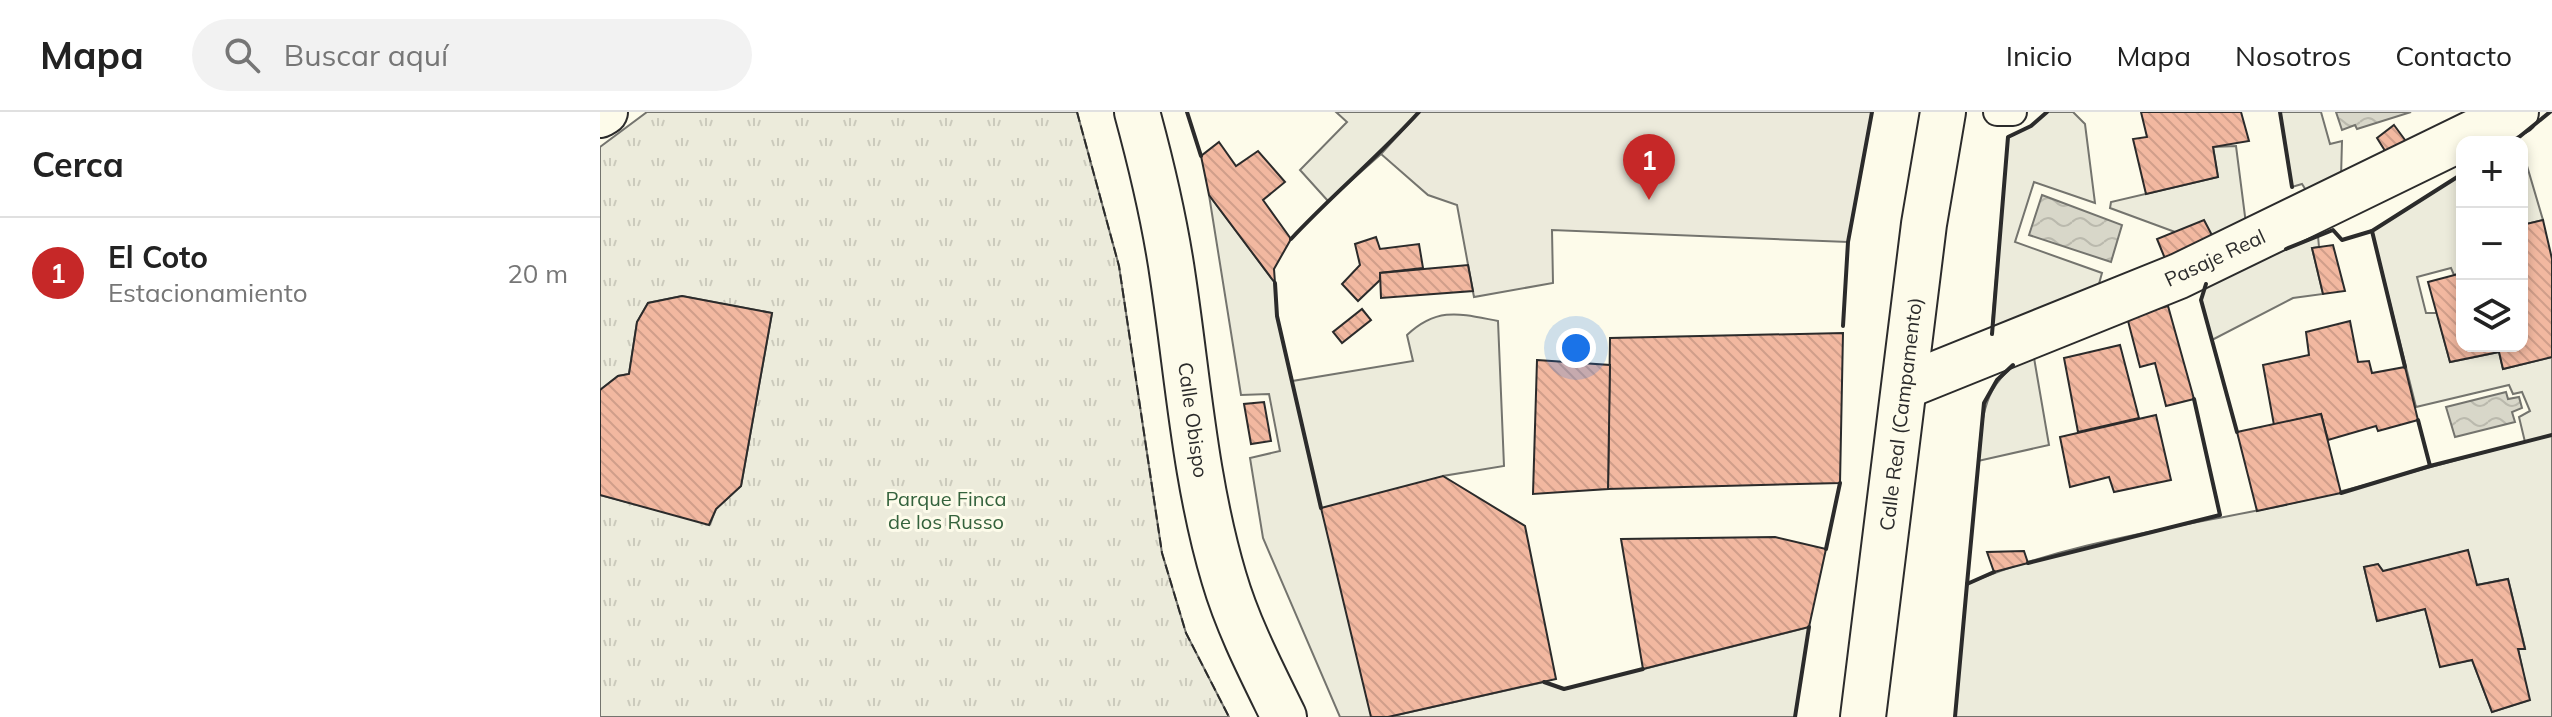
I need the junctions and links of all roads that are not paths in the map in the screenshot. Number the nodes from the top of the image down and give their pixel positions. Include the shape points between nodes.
1 (1137, 112) edge
2 (1943, 112) edge
3 (1997, 112) edge
4 (2013, 112) edge
5 (2516, 112) edge
6 (1906, 386) junction
7 (1284, 717) edge
8 (1863, 717) edge

1 - 7 main road, Calle Obispo via 1170,261 1207,510 1224,579
2 - 6 main road, Calle Real (Campamento)
3 - 4 lane
5 - 6 main road, Pasaje Real via 2179,276
6 - 8 main road, Calle Real (Campamento)

